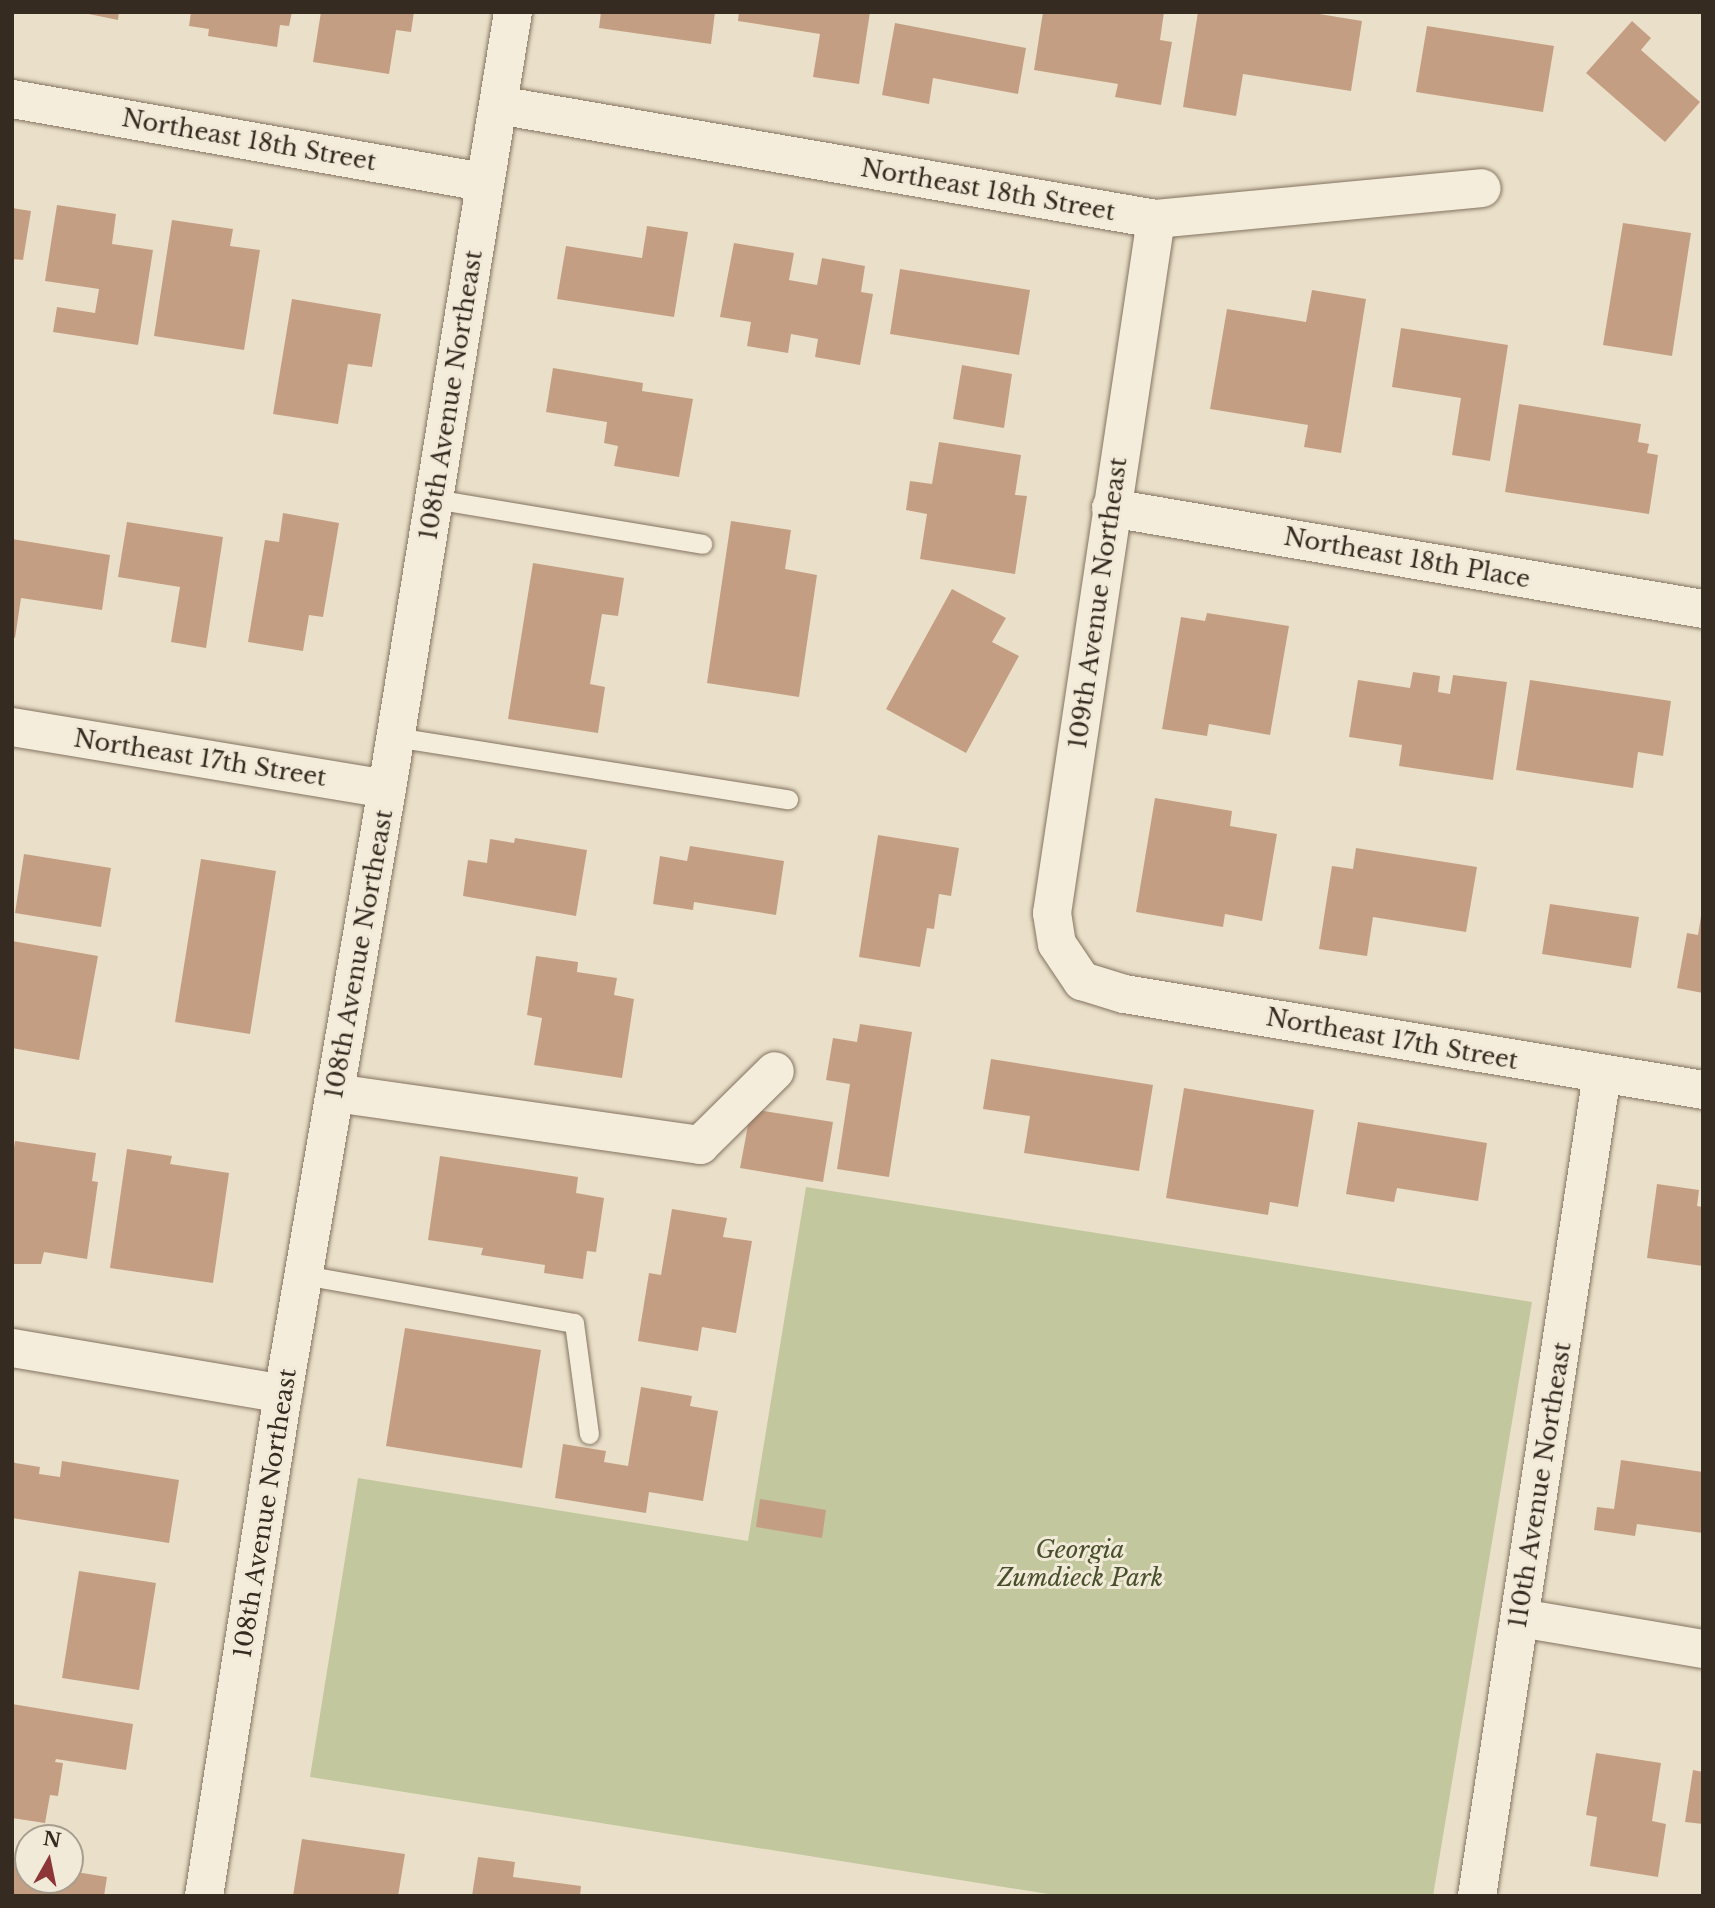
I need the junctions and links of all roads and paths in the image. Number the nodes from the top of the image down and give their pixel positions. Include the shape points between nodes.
1 (513, 12) edge
2 (12, 99) edge
3 (498, 105) junction
4 (485, 182) junction
5 (1482, 188) dead end
6 (1156, 219) junction
7 (434, 499) junction
8 (1111, 508) junction
9 (702, 544) dead end
10 (1703, 609) edge
11 (12, 727) edge
12 (395, 737) junction
13 (387, 789) junction
14 (788, 799) dead end
15 (1082, 981) joint
16 (775, 1071) dead end
17 (1602, 1074) junction
18 (1703, 1090) edge
19 (335, 1093) junction
20 (304, 1275) junction
21 (12, 1348) edge
22 (283, 1394) junction
23 (589, 1434) dead end
24 (1520, 1618) junction
25 (1703, 1649) edge
26 (204, 1896) edge
27 (1477, 1896) edge

1 - 3 street, 108th Avenue Northeast
2 - 4 street, Northeast 18th Street
3 - 4 street, 108th Avenue Northeast
3 - 6 street, Northeast 18th Street
4 - 7 street, 108th Avenue Northeast
5 - 6 street, Northeast 18th Street
6 - 8 street, 109th Avenue Northeast
7 - 9 lane
7 - 12 street, 108th Avenue Northeast
8 - 10 street, Northeast 18th Place
8 - 15 street, 109th Avenue Northeast via 1052,913 1057,944
11 - 13 street, Northeast 17th Street
12 - 13 street, 108th Avenue Northeast
12 - 14 lane
13 - 19 street, 108th Avenue Northeast
15 - 17 street, Northeast 17th Street via 1124,993
16 - 19 street via 700,1145
17 - 18 street, Northeast 17th Street
17 - 24 street, 110th Avenue Northeast
19 - 20 street, 108th Avenue Northeast
20 - 22 street, 108th Avenue Northeast
20 - 23 lane via 574,1323
21 - 22 street
22 - 26 street, 108th Avenue Northeast
24 - 25 street
24 - 27 street, 110th Avenue Northeast

